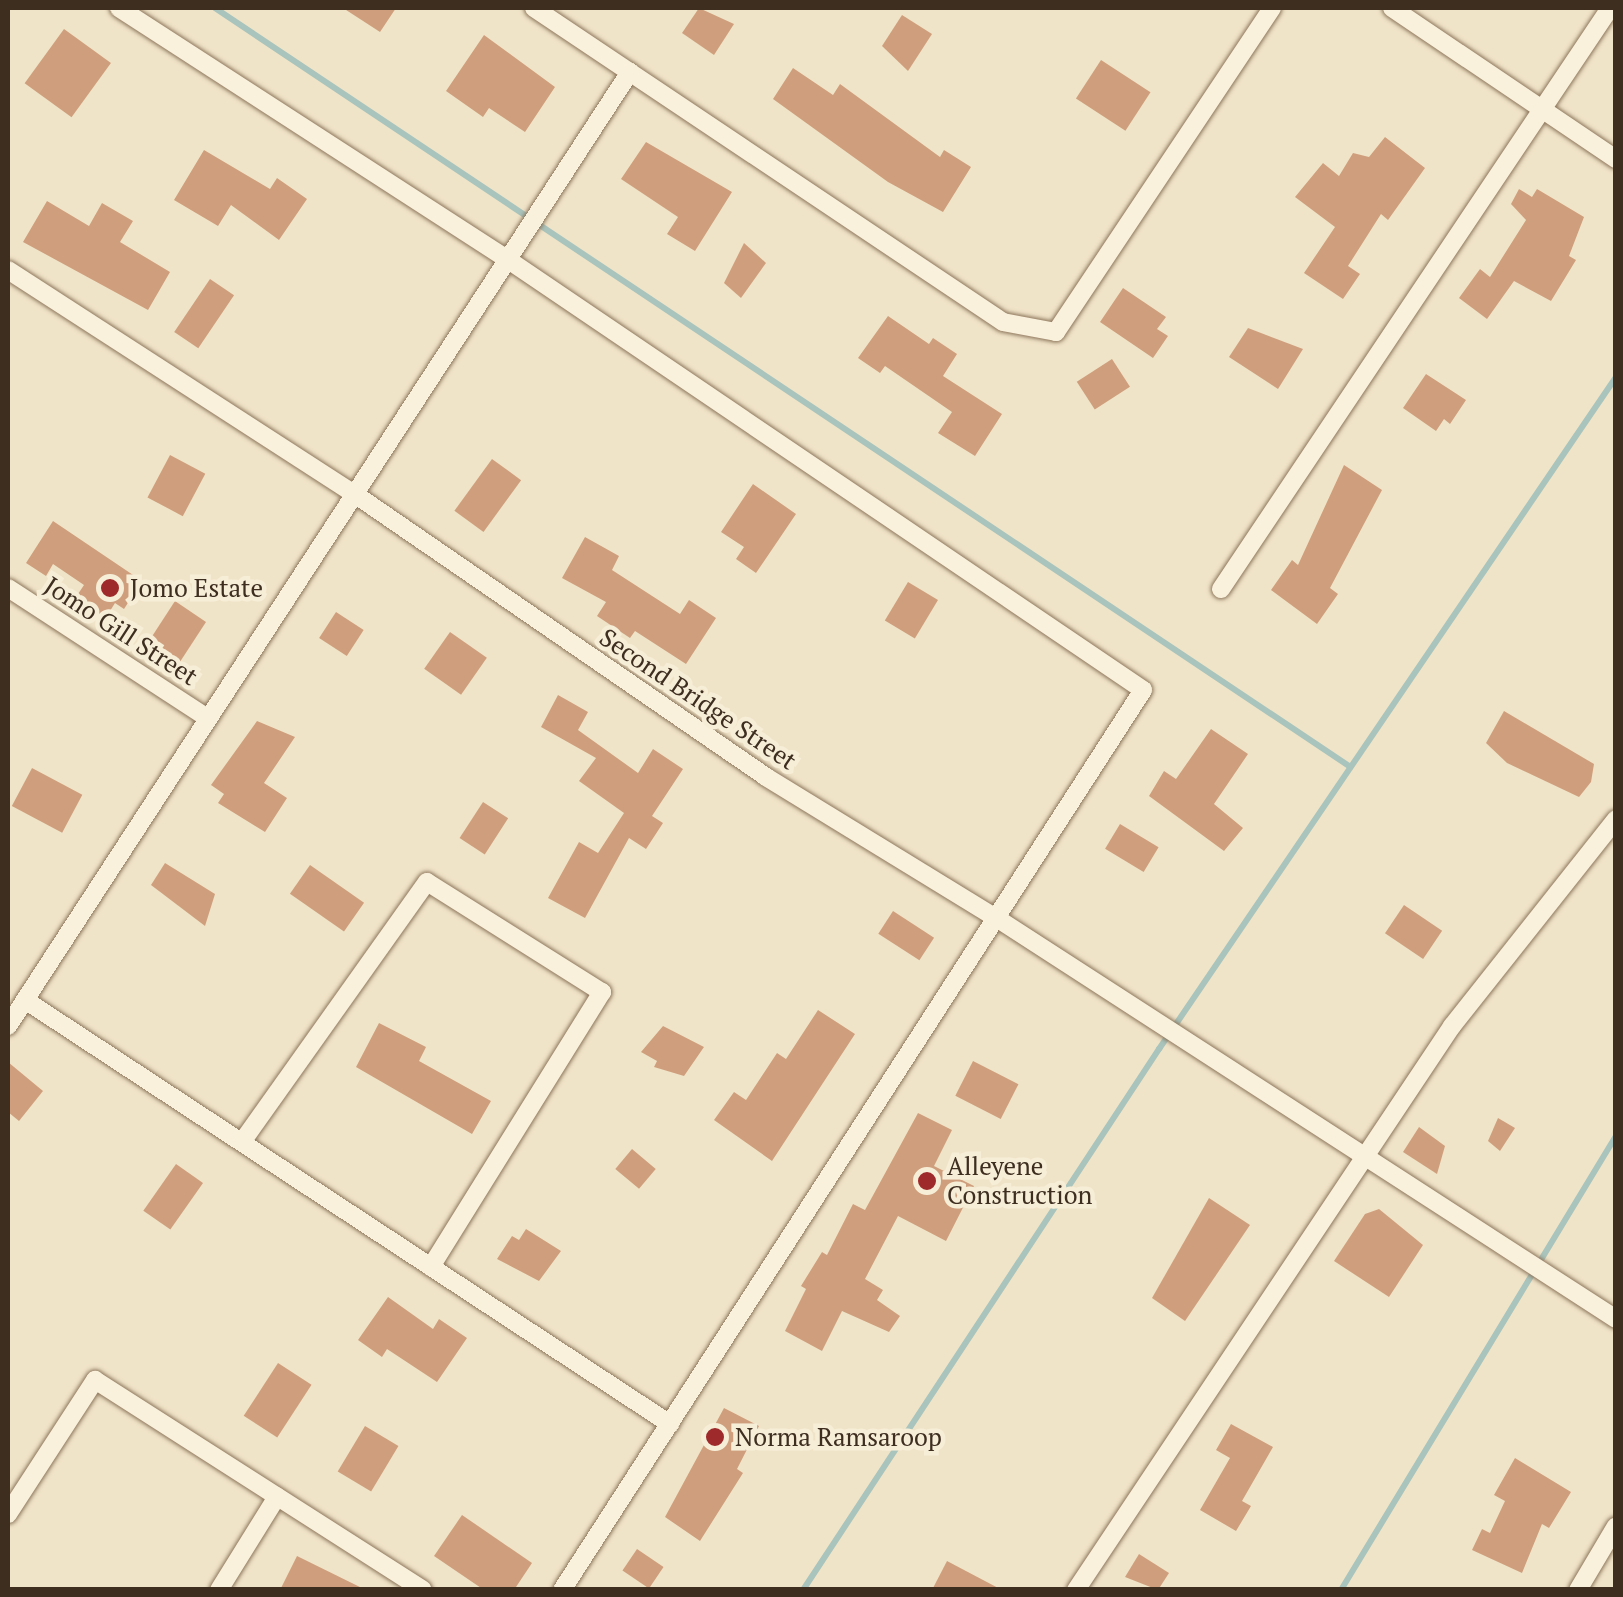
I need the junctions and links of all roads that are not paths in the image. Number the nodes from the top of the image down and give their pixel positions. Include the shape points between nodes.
1 (119, 8) edge
2 (534, 8) edge
3 (1272, 8) edge
4 (1392, 8) edge
5 (1610, 8) edge
6 (630, 72) junction
7 (1544, 110) junction
8 (1616, 159) edge
9 (507, 259) junction
10 (8, 270) edge
11 (356, 494) junction
12 (8, 588) edge
13 (1221, 589) dead end
14 (206, 717) junction
15 (1616, 819) edge
16 (998, 918) junction
17 (25, 1000) junction
18 (8, 1026) edge
19 (242, 1142) junction
20 (1368, 1159) junction
21 (431, 1266) junction
22 (1616, 1319) edge
23 (670, 1424) junction
24 (278, 1497) junction
25 (8, 1514) edge
26 (1616, 1526) edge
27 (219, 1590) edge
28 (423, 1590) edge
29 (562, 1590) edge
30 (1076, 1590) edge
31 (1578, 1590) edge

1 - 9 street
2 - 6 street
3 - 6 street via 1056,332 1003,322
4 - 7 street
5 - 7 street
6 - 9 street
7 - 8 street
7 - 13 street
9 - 11 street
9 - 16 street via 1144,690
10 - 11 street, Second Bridge Street
11 - 14 street
11 - 16 street, Second Bridge Street via 766,777
12 - 14 street, Jomo Gill Street
14 - 17 street
15 - 20 street via 1452,1026
16 - 20 street, Second Bridge Street
16 - 23 street
17 - 18 street
17 - 19 street
19 - 21 street
19 - 21 street via 427,882 602,992
20 - 22 street, Second Bridge Street
20 - 30 street
21 - 23 street
23 - 29 street
24 - 25 street via 94,1380
24 - 27 street
24 - 28 street
26 - 31 street

